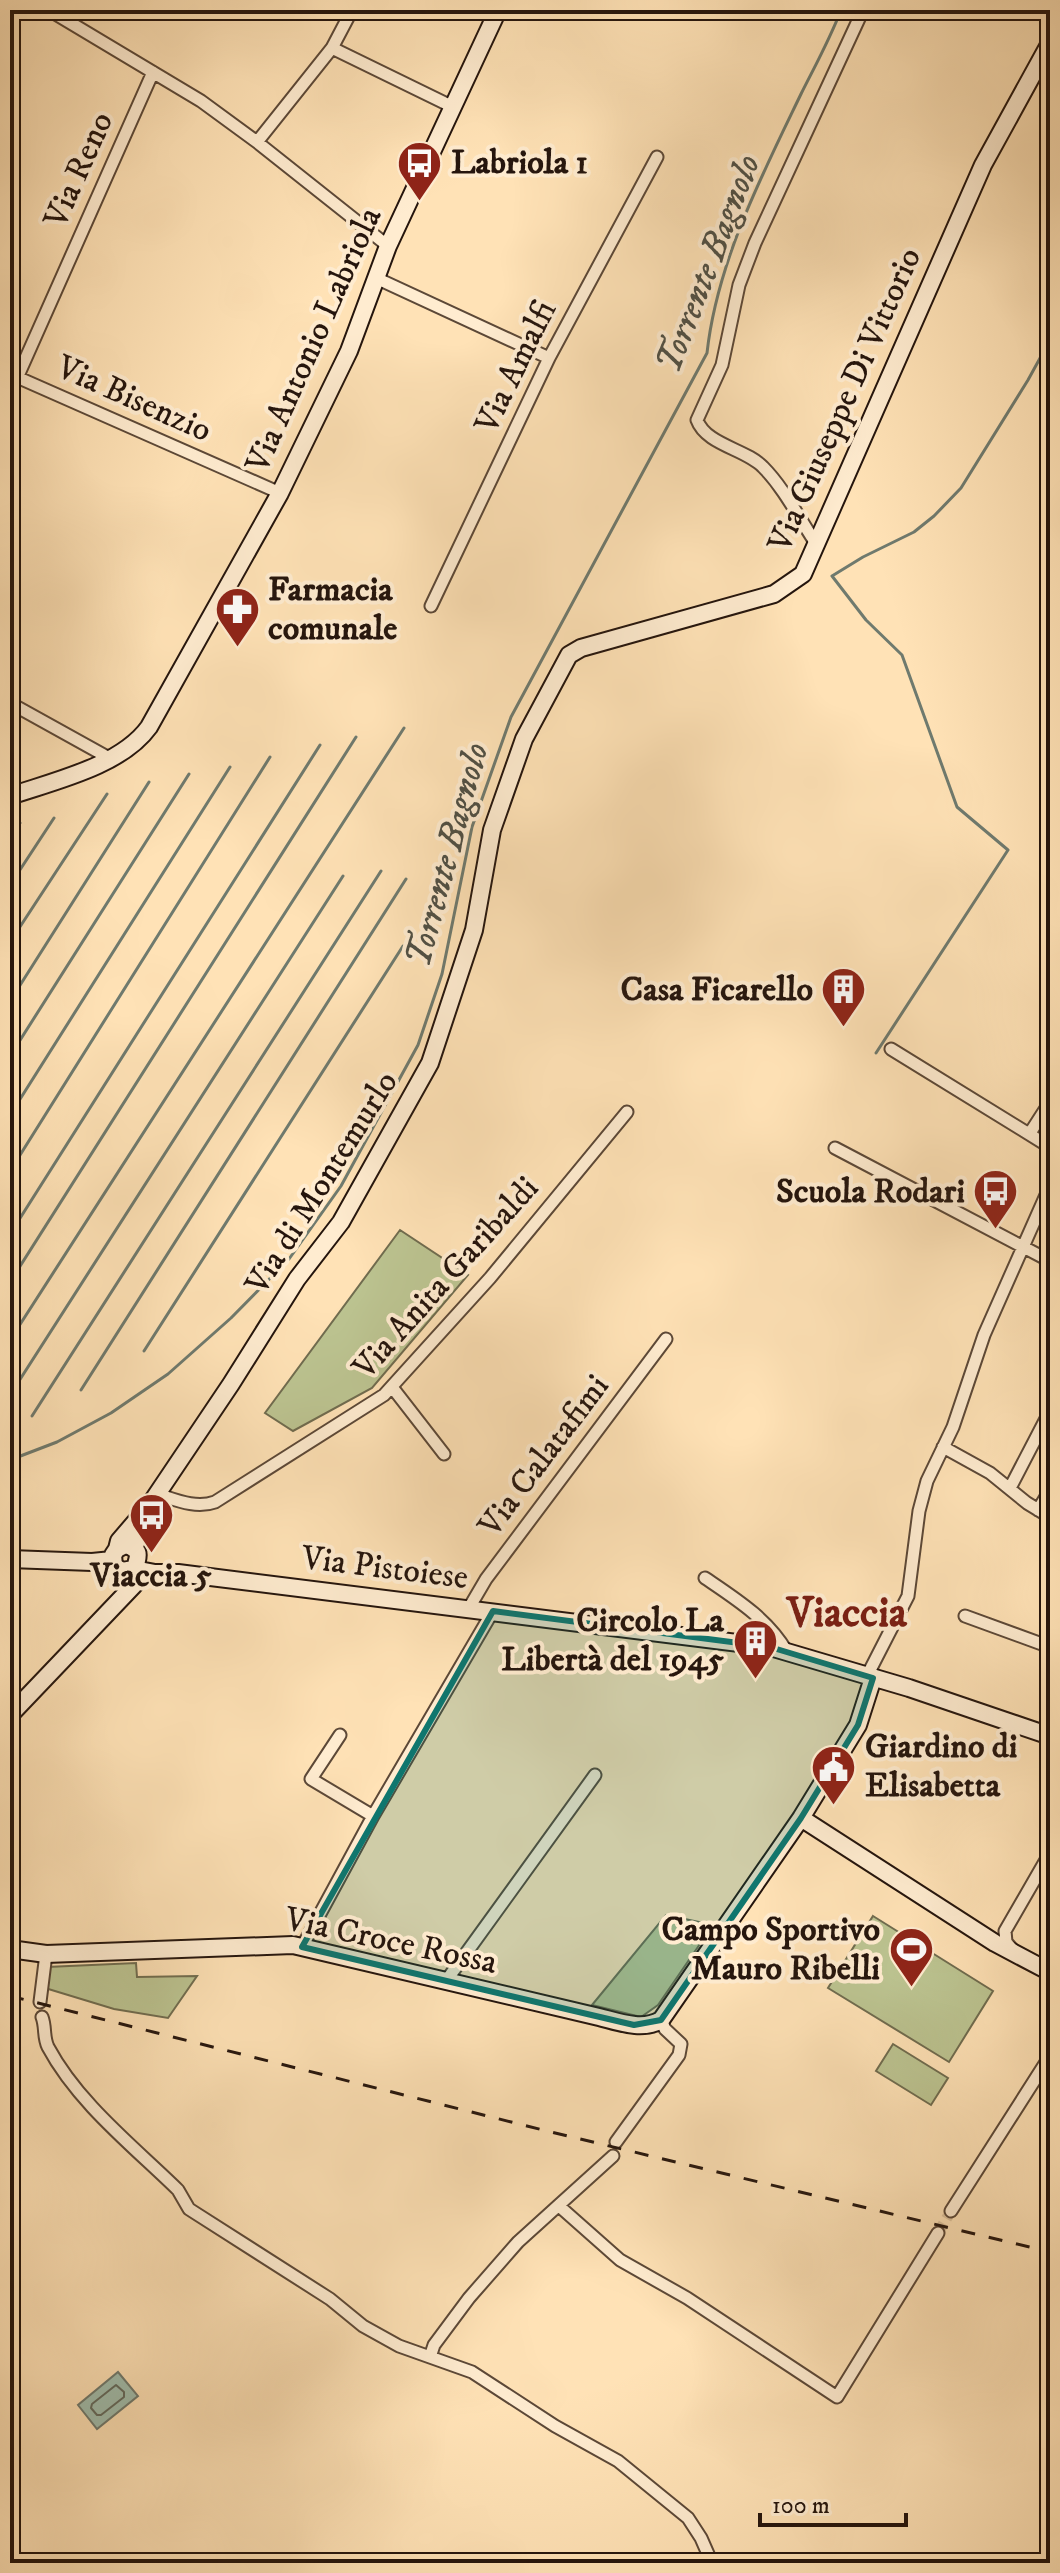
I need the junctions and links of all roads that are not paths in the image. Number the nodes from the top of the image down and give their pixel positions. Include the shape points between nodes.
1 (49, 10) edge
2 (352, 10) edge
3 (498, 10) edge
4 (863, 10) edge
5 (63, 13) edge
6 (1050, 43) edge
7 (332, 48) junction
8 (153, 72) junction
9 (453, 107) junction
10 (257, 142) junction
11 (657, 157) dead end
12 (388, 246) junction
13 (376, 278) junction
14 (549, 358) junction
15 (14, 376) edge
16 (280, 493) junction
17 (817, 545) junction
18 (431, 606) dead end
19 (581, 648) joint
20 (10, 703) edge
21 (111, 759) junction
22 (10, 796) edge
23 (891, 1049) dead end
24 (1050, 1102) edge
25 (627, 1112) dead end
26 (1030, 1133) junction
27 (1050, 1147) edge
28 (835, 1148) dead end
29 (1050, 1186) edge
30 (1023, 1247) junction
31 (1050, 1261) edge
32 (666, 1339) dead end
33 (392, 1387) junction
34 (1050, 1411) edge
35 (943, 1447) junction
36 (444, 1454) dead end
37 (1010, 1488) junction
38 (1050, 1490) edge
39 (153, 1500) junction
40 (1038, 1510) junction
41 (1050, 1517) edge
42 (10, 1559) edge
43 (126, 1559) junction
44 (705, 1578) dead end
45 (469, 1608) junction
46 (493, 1611) junction
47 (965, 1616) dead end
48 (1050, 1647) edge
49 (787, 1652) junction
50 (870, 1677) junction
51 (10, 1715) edge
52 (340, 1735) dead end
53 (1050, 1736) edge
54 (595, 1775) dead end
55 (373, 1816) junction
56 (801, 1818) junction
57 (1050, 1853) edge
58 (958, 1919) junction
59 (1010, 1919) junction
60 (302, 1947) junction
61 (10, 1949) edge
62 (46, 1954) junction
63 (1019, 1956) junction
64 (1050, 1972) edge
65 (446, 1981) junction
66 (40, 2002) dead end
67 (42, 2017) dead end
68 (661, 2020) junction
69 (1050, 2056) edge
70 (616, 2142) dead end
71 (613, 2156) dead end
72 (559, 2206) junction
73 (951, 2211) tunnel mouth
74 (938, 2233) tunnel mouth
75 (430, 2357) junction
76 (712, 2563) edge

1 - 5 street
2 - 7 street
3 - 9 street, Via Antonio Labriola
4 - 17 street via 755,243 739,285 722,365 697,420 711,436 761,465
5 - 8 street
6 - 17 street, Via Giuseppe Di Vittorio via 983,165
7 - 9 street
7 - 10 street
8 - 10 street
8 - 15 street, Via Reno
9 - 12 street, Via Antonio Labriola
10 - 12 street
11 - 14 street, Via Amalfi
12 - 13 street, Via Antonio Labriola
13 - 14 street
13 - 16 street, Via Antonio Labriola via 349,351
14 - 18 street, Via Amalfi
15 - 16 street, Via Bisenzio
16 - 21 street, Via Antonio Labriola via 149,727
17 - 19 street, Via Giuseppe Di Vittorio via 803,574 774,594
19 - 39 street, Via di Montemurlo via 569,655 524,739 492,830 474,930 430,1063 341,1222 297,1279
20 - 21 street
21 - 22 street, Via Antonio Labriola
23 - 26 street
24 - 26 street
25 - 33 street, Via Anita Garibaldi
26 - 27 street
28 - 30 street
29 - 30 street
30 - 31 street
30 - 35 street
32 - 45 street, Via Calatafimi
33 - 36 street
33 - 39 street, Via Anita Garibaldi via 215,1502
34 - 37 street
35 - 37 street
35 - 50 street via 921,1496 908,1596
37 - 40 street
38 - 40 street
39 - 43 street, Via di Montemurlo
40 - 41 street
42 - 43 street, Via Pistoiese
43 - 45 street, Via Pistoiese via 155,1573
43 - 51 street, Via di Montemurlo via 136,1581
44 - 49 street via 755,1613
45 - 46 street, Via Pistoiese
46 - 49 street, Via Pistoiese
46 - 55 street
47 - 48 street
49 - 50 street, Via Pistoiese
50 - 53 street, Via Pistoiese
50 - 56 street via 858,1725
52 - 55 street via 311,1779
54 - 65 street
55 - 60 street
56 - 58 street
56 - 68 street
57 - 59 street
58 - 59 street via 992,1931
58 - 63 street
59 - 63 street via 1005,1937
60 - 62 street, Via Croce Rossa
60 - 65 street, Via Croce Rossa
61 - 62 street, Via Croce Rossa
62 - 66 street
63 - 64 street
65 - 68 street, Via Croce Rossa via 634,2025
67 - 75 street via 44,2037 63,2073 178,2190 189,2209 363,2326
68 - 70 street via 681,2044 679,2055
69 - 73 street
71 - 72 street
72 - 74 street via 620,2260 837,2397
72 - 75 street via 518,2242 469,2298
75 - 76 street via 472,2372 618,2461 688,2518

